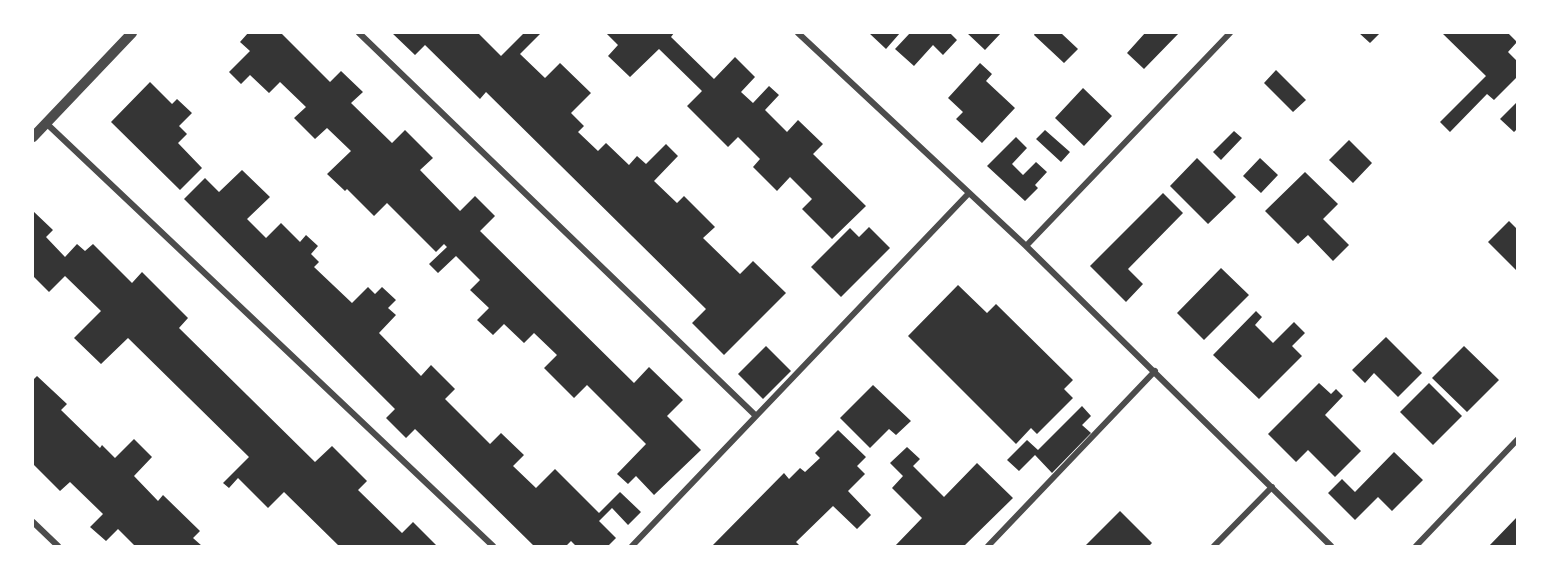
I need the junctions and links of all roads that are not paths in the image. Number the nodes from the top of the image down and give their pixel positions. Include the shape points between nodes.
1 (132, 33) edge
2 (359, 33) edge
3 (798, 33) edge
4 (1230, 33) edge
5 (46, 123) junction
6 (33, 137) edge
7 (969, 193) junction
8 (1026, 246) junction
9 (1155, 371) junction
10 (755, 415) junction
11 (1517, 441) edge
12 (1272, 487) junction
13 (33, 522) edge
14 (58, 546) edge
15 (492, 546) edge
16 (632, 546) edge
17 (988, 546) edge
18 (1214, 546) edge
19 (1331, 546) edge
20 (1416, 546) edge

1 - 5 street
2 - 10 street
3 - 7 street
4 - 8 street
5 - 6 street
5 - 15 street
7 - 8 street
7 - 10 street
8 - 9 street
9 - 12 street
9 - 17 street
10 - 16 street
11 - 20 street
12 - 18 street
12 - 19 street
13 - 14 street

